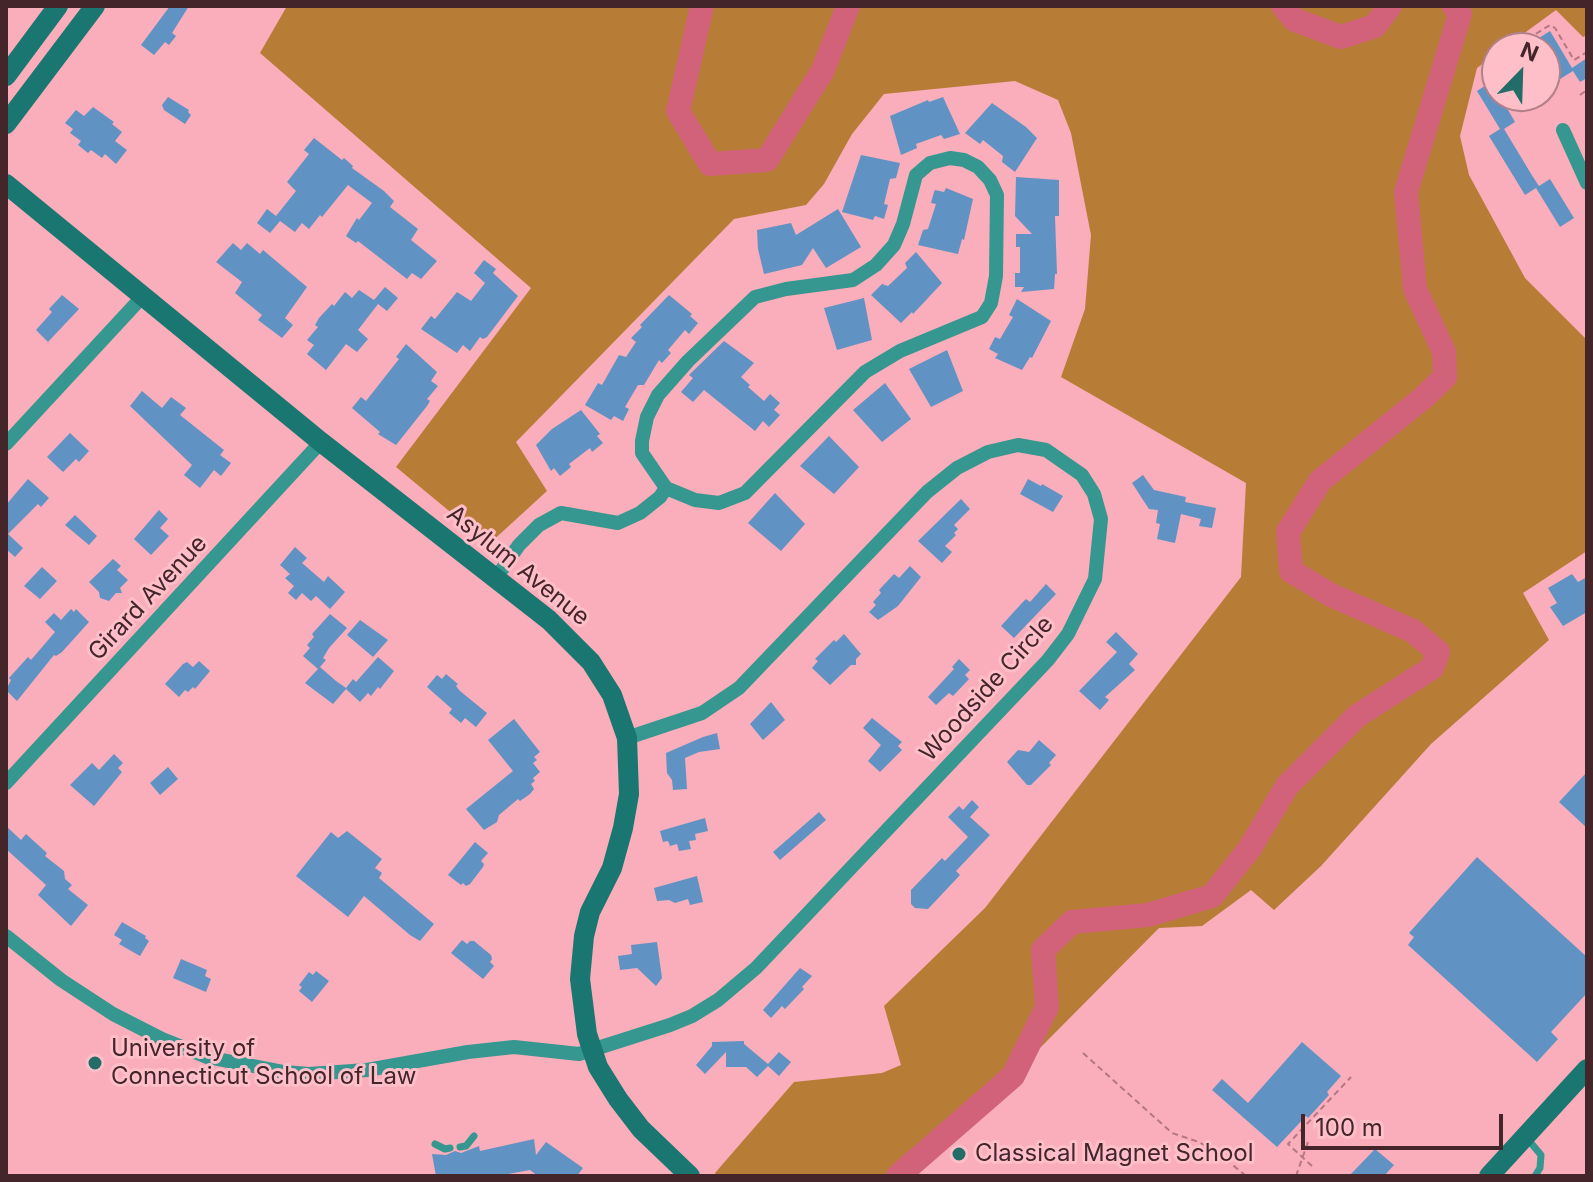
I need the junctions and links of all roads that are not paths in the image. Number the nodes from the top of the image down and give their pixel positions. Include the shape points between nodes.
1 (58, 6) edge
2 (95, 6) edge
3 (6, 76) edge
4 (6, 124) edge
5 (1563, 130) dead end
6 (1587, 183) edge
7 (6, 184) edge
8 (143, 296) junction
9 (321, 442) junction
10 (6, 444) edge
11 (666, 488) junction
12 (496, 578) junction
13 (627, 738) junction
14 (6, 783) edge
15 (6, 936) edge
16 (591, 1052) junction
17 (1587, 1069) edge
18 (474, 1136) dead end
19 (1525, 1136) junction
20 (435, 1144) dead end
21 (460, 1147) dead end
22 (450, 1148) dead end
23 (690, 1176) edge
24 (1489, 1176) edge
25 (1535, 1176) edge

1 - 3 main road
2 - 4 main road
5 - 6 street
7 - 8 main road, Asylum Avenue
8 - 9 main road, Asylum Avenue
8 - 10 street
9 - 12 main road, Asylum Avenue
9 - 14 street, Girard Avenue
11 - 11 street via 719,503 745,493 865,372 900,351 982,317 996,276 997,195 978,167 950,158 930,163 916,175 894,245 876,265 853,280 755,297 688,361 658,395 642,441 642,453
11 - 12 street via 640,513 618,523 561,513 519,545
12 - 13 main road, Asylum Avenue via 591,662 612,695
13 - 16 main road, Asylum Avenue via 629,794 623,828 612,868 590,912 581,955 583,1016
13 - 16 street, Woodside Circle via 702,713 739,688 927,492 957,468 988,452 1018,445 1046,450 1082,475 1094,494 1101,519 1095,579 1068,634 1048,660 756,968 692,1016
15 - 16 street, Woodside Circle via 113,1014 185,1049 233,1064 324,1073 514,1047
16 - 23 main road, Asylum Avenue via 629,1114
17 - 19 main road
18 - 21 lane
19 - 24 main road
19 - 25 lane via 1541,1155
20 - 22 lane

